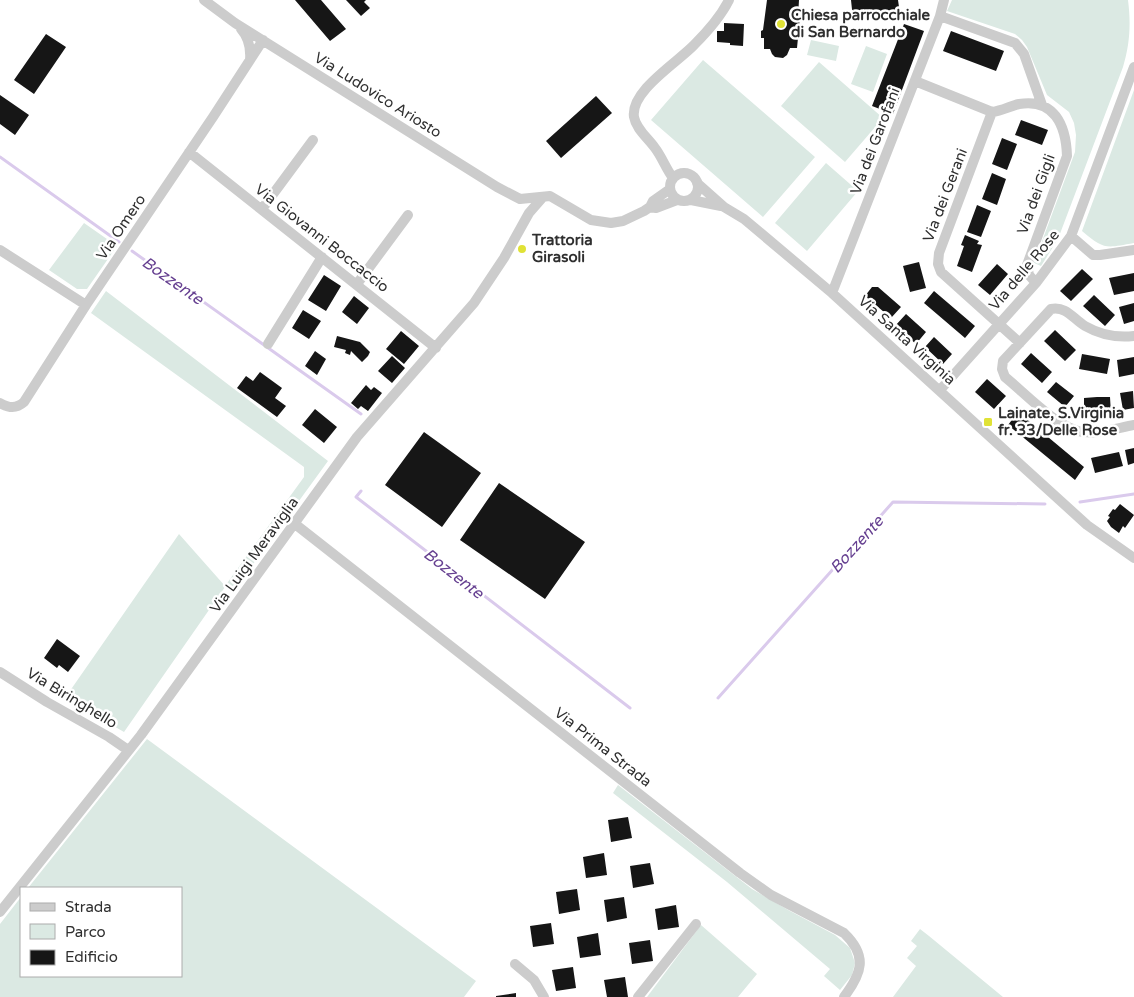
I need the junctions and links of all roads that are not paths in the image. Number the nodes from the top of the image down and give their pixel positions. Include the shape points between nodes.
1 (204, 0) edge
2 (729, 0) edge
3 (944, 0) edge
4 (940, 16) junction
5 (235, 23) junction
6 (263, 40) junction
7 (249, 62) junction
8 (1134, 67) edge
9 (915, 81) junction
10 (1042, 105) junction
11 (992, 112) junction
12 (313, 140) dead end
13 (190, 152) junction
14 (674, 178) junction
15 (697, 183) junction
16 (670, 189) junction
17 (543, 197) junction
18 (520, 199) junction
19 (677, 200) junction
20 (691, 200) junction
21 (724, 206) junction
22 (650, 207) junction
23 (262, 209) junction
24 (529, 213) junction
25 (408, 215) dead end
26 (1071, 236) junction
27 (0, 250) edge
28 (1134, 250) edge
29 (322, 257) junction
30 (1036, 283) junction
31 (357, 284) junction
32 (832, 293) junction
33 (86, 304) junction
34 (998, 324) junction
35 (1134, 336) edge
36 (1020, 343) junction
37 (268, 344) dead end
38 (436, 348) junction
39 (940, 390) junction
40 (0, 402) edge
41 (1134, 425) edge
42 (295, 524) junction
43 (1134, 558) edge
44 (0, 672) edge
45 (128, 750) junction
46 (0, 912) edge
47 (696, 924) dead end
48 (515, 964) dead end
49 (544, 997) edge
50 (638, 997) edge
51 (844, 997) edge

1 - 5 street, Via Ludovico Ariosto
2 - 14 street via 693,47 653,82 636,103 636,122
3 - 4 street, Via dei Garofani
4 - 9 street, Via dei Garofani
4 - 10 street via 1016,43 1024,54
5 - 6 street, Via Ludovico Ariosto
5 - 7 street via 249,42
6 - 7 street, Via Omero
6 - 18 street, Via Ludovico Ariosto
7 - 13 street, Via Omero
8 - 26 street, Via delle Rose
9 - 11 street
9 - 32 street, Via dei Garofani
10 - 11 street via 1016,105
10 - 30 street, Via dei Gigli via 1054,113 1062,125 1068,156 1027,265 1029,275
11 - 34 street, Via dei Gerani via 939,253 938,264 941,272
12 - 23 street
13 - 23 street, Via Giovanni Boccaccio
13 - 33 street, Via Omero
14 - 15 street via 687,173
14 - 16 street
15 - 20 street via 697,192
15 - 21 street, Via Santa Virginia
16 - 19 street
16 - 22 street
17 - 18 street
17 - 22 street via 555,198 601,223 623,221
17 - 24 street, Via Luigi Meraviglia
18 - 24 street
19 - 20 street
19 - 22 street
20 - 21 street, Via Santa Virginia
21 - 32 street, Via Santa Virginia
23 - 29 street, Via Giovanni Boccaccio
24 - 38 street, Via Luigi Meraviglia via 471,308
25 - 31 street
26 - 28 street via 1093,255
26 - 30 street, Via delle Rose
27 - 33 street
29 - 31 street, Via Giovanni Boccaccio
29 - 37 street
30 - 34 street, Via delle Rose
31 - 38 street, Via Giovanni Boccaccio
32 - 39 street, Via Santa Virginia
33 - 40 street, Via Omero via 24,402 16,407
34 - 36 street
34 - 39 street, Via delle Rose
35 - 36 street via 1097,332 1058,308 1051,309
36 - 41 street via 1004,361 1002,369 1006,377 1058,422 1085,432
38 - 42 street, Via Luigi Meraviglia via 357,437
39 - 43 street, Via Santa Virginia via 1087,525
42 - 45 street, Via Luigi Meraviglia
42 - 51 street, Via Prima Strada via 740,873 771,895 844,934 859,952 861,963 853,985
44 - 45 street, Via Biringhello
45 - 46 street, Via Luigi Meraviglia
47 - 50 street
48 - 49 street via 534,980

